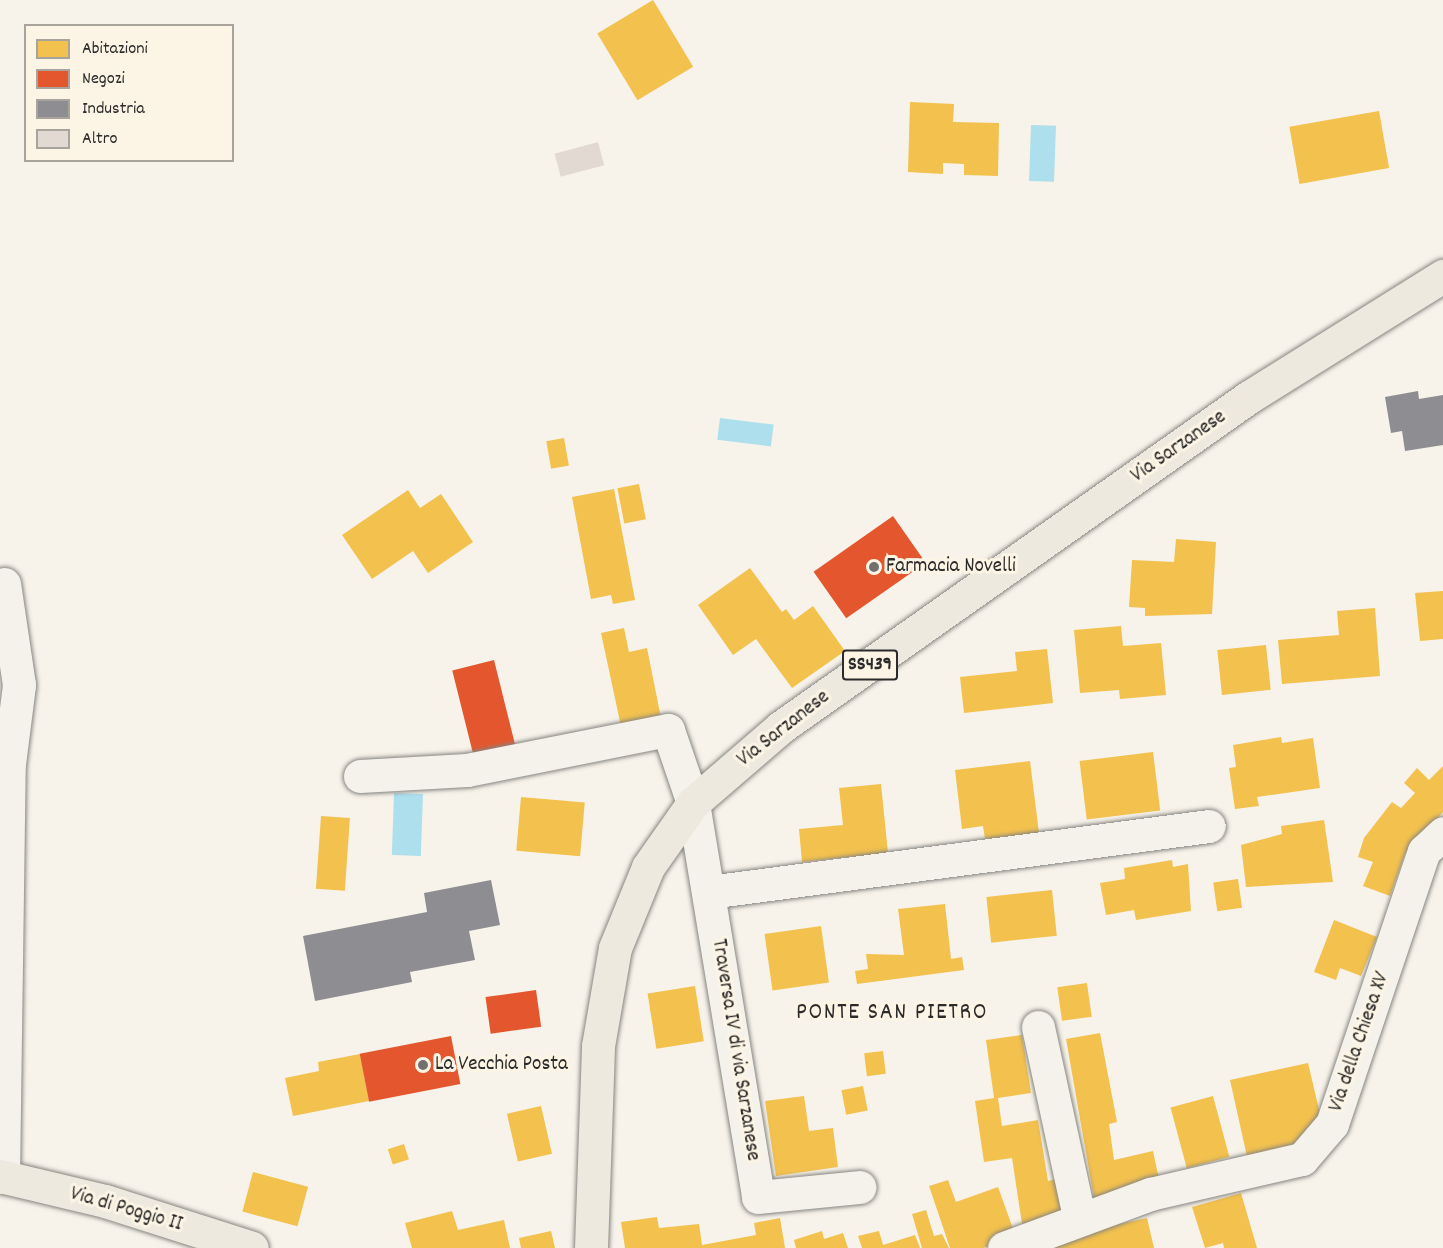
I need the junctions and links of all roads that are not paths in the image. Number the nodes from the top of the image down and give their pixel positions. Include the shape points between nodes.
1 (1443, 276) edge
2 (4, 584) dead end
3 (360, 776) dead end
4 (693, 803) junction
5 (1209, 826) dead end
6 (1443, 833) edge
7 (709, 892) junction
8 (1038, 1026) dead end
9 (2, 1176) edge
10 (860, 1187) dead end
11 (1079, 1216) junction
12 (252, 1248) edge
13 (591, 1248) edge
14 (1004, 1248) edge

1 - 4 main road, Via Sarzanese / SS439 via 1249,397 781,727
2 - 9 street via 19,685 9,764
3 - 4 street, Traversa IV di via Sarzanese via 467,770 668,730
4 - 7 street, Traversa IV di via Sarzanese
4 - 13 main road, Via Sarzanese / SS439 via 648,867 615,948 597,1057
5 - 7 street
6 - 11 street, Via della Chiesa XV via 1424,851 1332,1124 1302,1159
7 - 10 street, Traversa IV di via Sarzanese via 758,1197
8 - 11 street
9 - 12 main road, Via di Poggio II via 105,1201
11 - 14 street, Via della Chiesa XV

